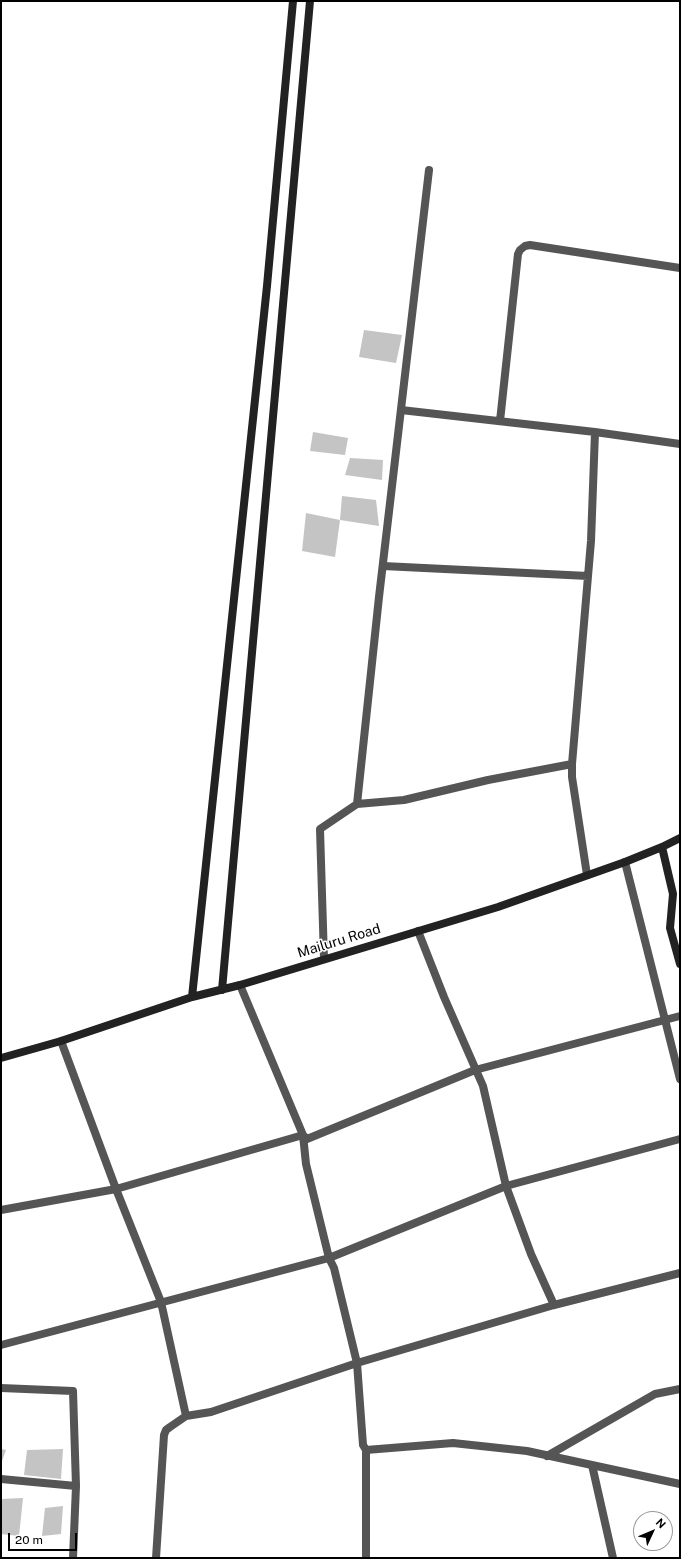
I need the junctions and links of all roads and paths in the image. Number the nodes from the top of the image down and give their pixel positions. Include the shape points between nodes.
1 (293, 1) edge
2 (310, 1) edge
3 (429, 170) dead end
4 (680, 268) edge
5 (401, 410) junction
6 (500, 421) junction
7 (595, 432) junction
8 (680, 444) edge
9 (383, 566) junction
10 (588, 576) junction
11 (572, 764) junction
12 (358, 804) junction
13 (680, 838) edge
14 (662, 847) junction
15 (625, 862) junction
16 (587, 875) junction
17 (673, 894) junction
18 (680, 901) edge
19 (418, 931) junction
20 (324, 959) junction
21 (680, 964) edge
22 (240, 985) junction
23 (222, 990) junction
24 (192, 997) junction
25 (680, 1016) edge
26 (665, 1020) junction
27 (61, 1041) junction
28 (1, 1058) edge
29 (475, 1070) junction
30 (680, 1079) edge
31 (303, 1135) junction
32 (680, 1139) edge
33 (506, 1186) junction
34 (116, 1189) junction
35 (1, 1210) edge
36 (329, 1258) junction
37 (680, 1273) edge
38 (161, 1302) junction
39 (554, 1305) junction
40 (1, 1345) edge
41 (357, 1363) junction
42 (1, 1388) edge
43 (680, 1389) edge
44 (186, 1416) junction
45 (366, 1450) junction
46 (547, 1456) junction
47 (592, 1465) junction
48 (1, 1479) edge
49 (680, 1484) edge
50 (76, 1486) junction
51 (73, 1558) edge
52 (156, 1558) edge
53 (366, 1558) edge
54 (612, 1558) edge

1 - 24 main road via 266,302
2 - 23 main road
3 - 5 street
4 - 6 street via 530,245 520,250
5 - 6 street
5 - 9 street
6 - 7 street
7 - 8 street
7 - 10 street
9 - 10 street
9 - 12 street
10 - 11 street
11 - 12 street via 404,800
11 - 16 street
12 - 20 street via 320,829
13 - 14 main road, Mailuru Road
14 - 15 main road, Mailuru Road
14 - 17 main road
15 - 16 main road, Mailuru Road
15 - 26 street
16 - 19 main road, Mailuru Road via 498,907
17 - 18 main road
17 - 21 main road via 670,928
19 - 20 main road, Mailuru Road
19 - 29 street
20 - 22 main road, Mailuru Road
22 - 23 main road, Mailuru Road
22 - 31 street
23 - 24 main road, Mailuru Road
24 - 27 main road, Mailuru Road
25 - 26 street
26 - 29 street
26 - 30 street
27 - 28 main road, Mailuru Road
27 - 34 street
29 - 31 street via 307,1139
29 - 33 street via 483,1086
31 - 34 street
31 - 36 street via 306,1164
32 - 33 street
33 - 36 street
33 - 39 street via 531,1254
34 - 35 street
34 - 38 street
36 - 38 street
36 - 41 street via 334,1268
37 - 39 street
38 - 40 street
38 - 44 street
39 - 41 street
41 - 44 street via 210,1412
41 - 45 street via 363,1445
42 - 50 street via 73,1391
43 - 46 street via 654,1394
44 - 52 street via 166,1430 164,1435
45 - 46 street via 453,1443 527,1451
45 - 53 street
46 - 47 street
47 - 49 street
47 - 54 street
48 - 50 street
50 - 51 street

